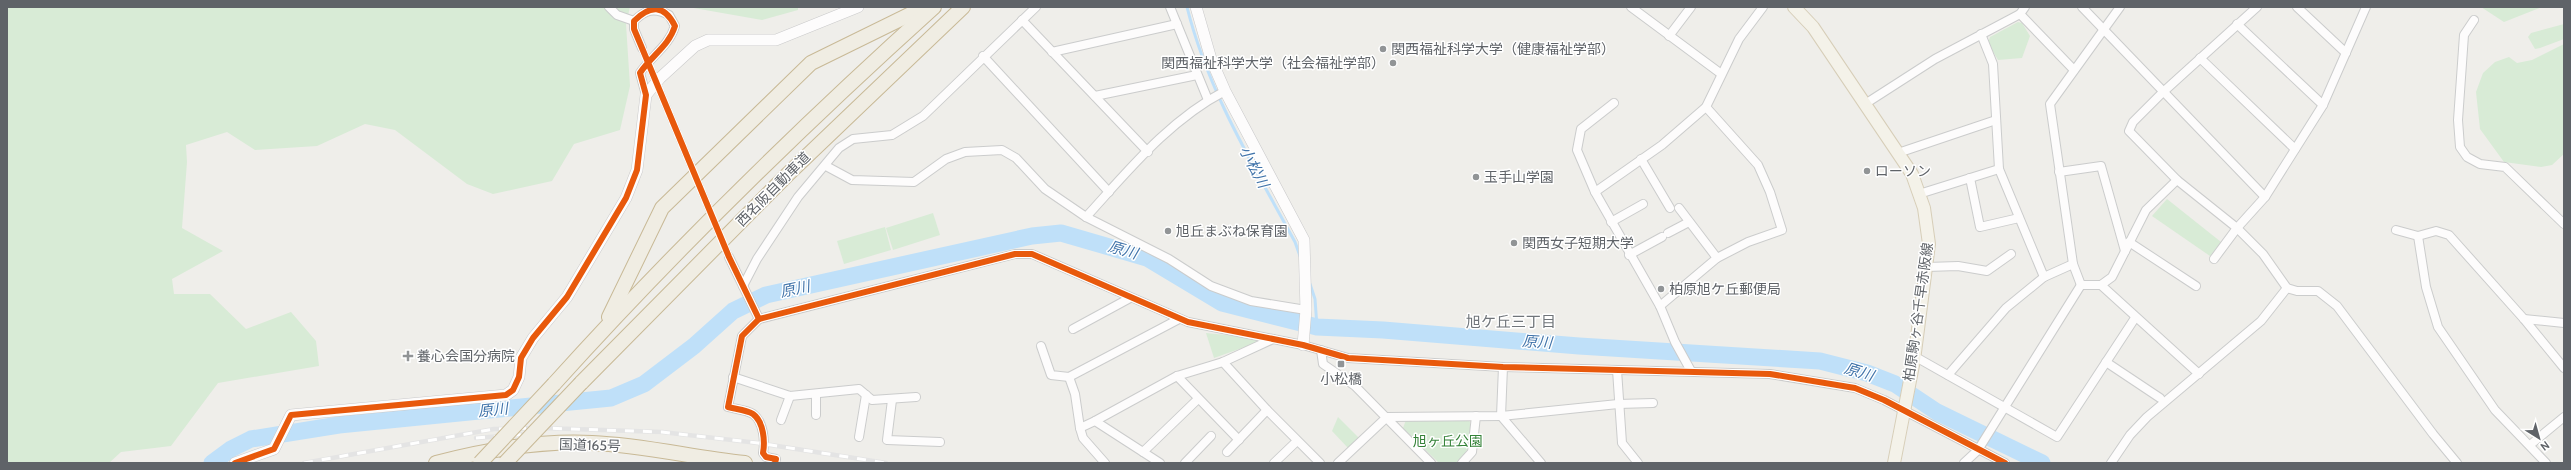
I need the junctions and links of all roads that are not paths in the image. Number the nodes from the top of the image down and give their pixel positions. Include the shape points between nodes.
1 (609, 7) edge
2 (858, 7) edge
3 (925, 7) edge
4 (934, 7) edge
5 (963, 7) edge
6 (1036, 7) edge
7 (1170, 7) edge
8 (1196, 7) edge
9 (1631, 7) edge
10 (1691, 7) edge
11 (1763, 7) edge
12 (1794, 7) edge
13 (2025, 7) edge
14 (2082, 7) edge
15 (2120, 7) edge
16 (2256, 7) edge
17 (2297, 7) edge
18 (2366, 7) edge
19 (2020, 14) junction
20 (1022, 20) junction
21 (2474, 20) dead end
22 (634, 21) junction
23 (1177, 24) junction
24 (2237, 24) junction
25 (2104, 27) junction
26 (1981, 34) junction
27 (1669, 36) junction
28 (642, 48) tunnel mouth
29 (1052, 52) junction
30 (2346, 53) junction
31 (983, 56) junction
32 (2200, 58) junction
33 (2074, 70) junction
34 (1720, 73) junction
35 (1197, 75) junction
36 (1225, 91) junction
37 (2162, 93) junction
38 (646, 95) junction
39 (1095, 96) junction
40 (1208, 100) junction
41 (1614, 103) dead end
42 (1865, 104) junction
43 (2323, 105) junction
44 (1706, 107) junction
45 (1996, 120) junction
46 (2295, 149) junction
47 (1148, 152) junction
48 (1898, 153) junction
49 (1641, 159) junction
50 (826, 166) junction
51 (1999, 169) junction
52 (2059, 172) junction
53 (1970, 178) junction
54 (2177, 180) junction
55 (1109, 192) junction
56 (1595, 192) junction
57 (1919, 194) junction
58 (2265, 197) junction
59 (1643, 204) dead end
60 (1670, 208) dead end
61 (1679, 208) dead end
62 (1086, 217) junction
63 (2019, 218) junction
64 (1611, 222) junction
65 (1690, 222) junction
66 (2564, 224) edge
67 (2236, 228) junction
68 (2396, 230) dead end
69 (2418, 236) junction
70 (2129, 242) junction
71 (2125, 251) junction
72 (2011, 254) dead end
73 (1630, 255) junction
74 (729, 257) tunnel mouth
75 (1717, 258) junction
76 (2214, 259) dead end
77 (2073, 264) junction
78 (1927, 267) junction
79 (2044, 277) junction
80 (2081, 285) junction
81 (2101, 285) junction
82 (743, 286) junction
83 (2196, 286) dead end
84 (2287, 288) junction
85 (1130, 298) junction
86 (1660, 306) junction
87 (1306, 313) junction
88 (758, 316) junction
89 (2135, 318) junction
90 (1179, 319) junction
91 (2524, 319) junction
92 (2564, 323) edge
93 (1073, 329) dead end
94 (603, 330) junction
95 (1273, 339) junction
96 (1303, 341) junction
97 (1041, 346) dead end
98 (1321, 350) junction
99 (1914, 358) junction
100 (1223, 362) junction
101 (2106, 362) junction
102 (1503, 367) junction
103 (2564, 368) edge
104 (1617, 370) junction
105 (1691, 371) junction
106 (2200, 374) junction
107 (1948, 375) junction
108 (733, 376) junction
109 (1177, 376) junction
110 (1069, 377) junction
111 (816, 394) junction
112 (866, 395) junction
113 (790, 396) junction
114 (916, 397) dead end
115 (2160, 398) dead end
116 (1198, 399) junction
117 (892, 400) junction
118 (1654, 403) dead end
119 (1618, 404) junction
120 (1904, 406) junction
121 (2005, 407) junction
122 (1267, 410) junction
123 (816, 415) dead end
124 (1476, 416) junction
125 (1501, 416) junction
126 (1387, 417) junction
127 (2564, 417) edge
128 (781, 420) dead end
129 (1095, 420) junction
130 (1080, 428) junction
131 (1211, 436) dead end
132 (859, 437) dead end
133 (1239, 440) junction
134 (1297, 441) junction
135 (940, 442) dead end
136 (2530, 445) junction
137 (1980, 447) junction
138 (1143, 452) junction
139 (1227, 452) dead end
140 (235, 463) edge
141 (436, 463) edge
142 (480, 463) edge
143 (505, 463) edge
144 (745, 463) edge
145 (775, 463) edge
146 (1105, 463) edge
147 (1160, 463) edge
148 (1185, 463) edge
149 (1274, 463) edge
150 (1320, 463) edge
151 (1338, 463) edge
152 (1431, 463) edge
153 (1462, 463) edge
154 (1541, 463) edge
155 (1638, 463) edge
156 (1894, 463) edge
157 (1964, 463) edge
158 (2005, 463) edge
159 (2111, 463) edge
160 (2457, 463) edge
161 (2546, 463) edge

1 - 22 street via 617,15
2 - 38 street via 776,40 708,40 694,46
3 - 94 highway via 811,63 662,208
4 - 94 highway, 西名阪自動車道 via 768,160
5 - 143 highway, 西名阪自動車道, bridge via 781,182
6 - 20 street
7 - 23 street
8 - 36 street via 1210,59
9 - 27 street
10 - 27 street
11 - 34 street via 1738,39
12 - 42 main road, 柏原駒ヶ谷千早赤阪線 via 1813,27
13 - 19 street
14 - 25 street
15 - 25 street
16 - 24 street
17 - 30 street
18 - 30 street
19 - 26 street
19 - 33 street
20 - 29 street
20 - 31 street
21 - 66 street via 2464,35 2458,120 2460,147 2467,157 2480,164 2505,167
22 - 28 street via 634,29
22 - 38 street via 644,11 660,10 669,15 675,26 671,38 647,61 640,73
23 - 29 street
23 - 35 street
24 - 32 street
24 - 43 street
25 - 33 street
25 - 37 street
26 - 42 street via 1935,59
26 - 45 street via 1993,64
27 - 34 street
29 - 39 street
30 - 43 street
31 - 50 street via 923,116 892,135 852,139 840,148
31 - 55 street
32 - 37 street
32 - 46 street
33 - 52 street via 2050,104
34 - 44 street
35 - 39 street
35 - 40 street
36 - 40 street
36 - 87 street via 1304,240
37 - 54 street via 2134,122 2129,131
37 - 58 street
38 - 140 street via 637,170 626,198 567,297 520,358 519,377 513,390 506,395 291,415 274,449
39 - 47 street
40 - 47 street via 1160,137
41 - 56 street via 1581,129 1577,150
42 - 48 main road, 柏原駒ヶ谷千早赤阪線
43 - 46 street
44 - 49 street via 1686,126
44 - 75 street via 1758,165 1782,230 1748,242
45 - 48 street
45 - 51 street
46 - 58 street
47 - 55 street
48 - 57 main road, 柏原駒ヶ谷千早赤阪線 via 1912,174
49 - 56 street
49 - 60 street
50 - 62 street via 852,180 914,182 952,157 966,152 1002,150 1016,158 1045,189
50 - 82 street via 798,197
51 - 53 street
51 - 63 street
52 - 71 street via 2102,166
52 - 77 street
53 - 57 street
53 - 63 street via 1980,227
54 - 67 street
54 - 70 street via 2146,210
55 - 62 street
56 - 64 street
57 - 78 main road, 柏原駒ヶ谷千早赤阪線 via 1924,208 1929,244
58 - 67 street
59 - 64 street
61 - 65 street
62 - 87 street via 1169,259 1212,286 1251,301
63 - 79 street
64 - 73 street
65 - 73 street
65 - 75 street
67 - 76 street
67 - 84 street via 2263,254
68 - 69 street
69 - 91 street via 2436,231 2449,235
69 - 136 street via 2426,287 2438,327 2495,410
70 - 71 street
70 - 83 street
71 - 81 street via 2112,277
72 - 78 street via 1987,272 1958,266
73 - 86 street
74 - 82 street
75 - 86 street
77 - 79 street
77 - 80 street
78 - 99 main road, 柏原駒ヶ谷千早赤阪線
79 - 107 street via 2006,308
80 - 81 street
80 - 121 street
81 - 89 street
82 - 88 street
84 - 106 street via 2261,321
84 - 160 street via 2297,291 2318,291 2337,306
85 - 88 street via 1032,254 1015,254
85 - 90 street
85 - 93 street
86 - 105 street
87 - 96 street
88 - 108 street via 742,336
89 - 101 street
89 - 106 street
90 - 95 street
90 - 110 street
91 - 92 street
91 - 103 street
94 - 142 highway, 西名阪自動車道, bridge
95 - 96 street
95 - 100 street
96 - 98 street
97 - 110 street via 1051,374
98 - 102 street via 1348,358
98 - 126 street via 1323,364 1355,386
99 - 107 street
99 - 120 main road, 柏原駒ヶ谷千早赤阪線
100 - 109 street
100 - 122 street
101 - 115 street
101 - 121 street via 2057,437
102 - 104 street
102 - 125 street
104 - 105 street
104 - 119 street
105 - 120 street via 1770,374 1855,388
106 - 159 street via 2147,417 2130,435
107 - 121 street
108 - 113 street
108 - 145 street via 728,407 752,413 760,422 763,453 766,457 776,459
109 - 116 street
109 - 129 street
110 - 130 street via 1075,394
111 - 112 street via 859,389
111 - 113 street
111 - 123 street
112 - 117 street via 872,400
112 - 132 street
113 - 128 street
114 - 117 street
116 - 133 street
116 - 138 street
117 - 135 street via 887,440
118 - 119 street
119 - 125 street
119 - 155 street via 1622,443
120 - 137 street
120 - 156 main road, 柏原駒ヶ谷千早赤阪線
121 - 137 street
122 - 133 street
122 - 134 street
124 - 125 street
124 - 126 street
124 - 153 street via 1472,452
125 - 154 street
126 - 151 street
126 - 152 street
127 - 136 street
129 - 130 street
129 - 138 street
130 - 146 street via 1083,438
131 - 148 street
133 - 139 street
134 - 149 street
134 - 150 street
136 - 161 street
137 - 157 street
137 - 158 street
138 - 147 street
141 - 144 highway, 国道165号 via 505,448 591,442

